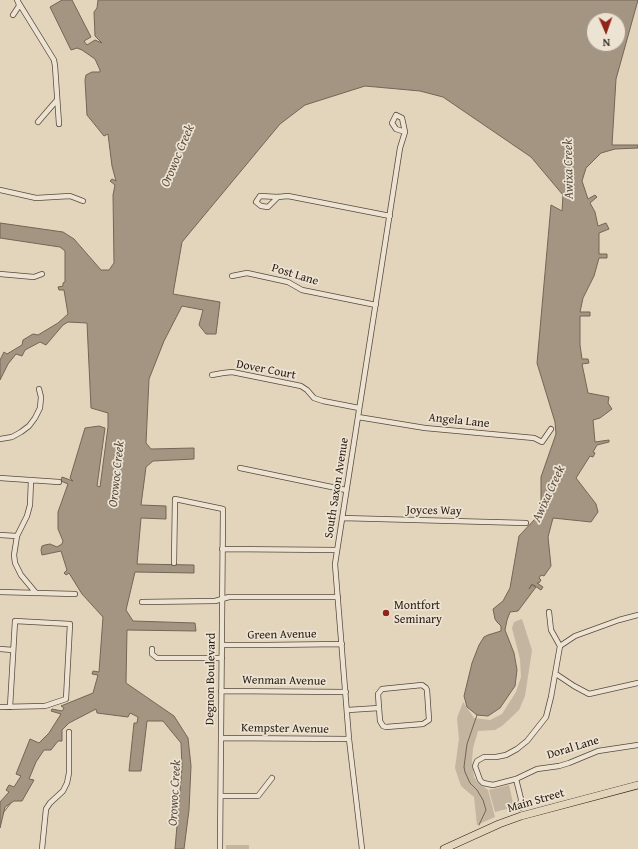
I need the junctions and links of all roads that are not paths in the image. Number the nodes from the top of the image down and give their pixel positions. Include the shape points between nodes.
1 (19, 0) edge
2 (13, 16) dead end
3 (57, 100) junction
4 (38, 122) dead end
5 (59, 124) dead end
6 (406, 132) dead end
7 (0, 190) edge
8 (278, 197) dead end
9 (83, 201) dead end
10 (390, 216) junction
11 (0, 274) edge
12 (42, 274) dead end
13 (232, 276) dead end
14 (376, 305) junction
15 (212, 375) dead end
16 (39, 389) dead end
17 (359, 408) junction
18 (358, 417) junction
19 (551, 429) dead end
20 (0, 439) edge
21 (240, 468) dead end
22 (0, 478) edge
23 (31, 480) junction
24 (59, 482) dead end
25 (346, 490) junction
26 (342, 518) junction
27 (526, 523) dead end
28 (0, 535) edge
29 (17, 536) junction
30 (222, 549) junction
31 (337, 550) junction
32 (174, 563) dead end
33 (0, 592) edge
34 (36, 593) junction
35 (75, 594) dead end
36 (338, 597) junction
37 (222, 599) junction
38 (142, 602) dead end
39 (549, 612) dead end
40 (638, 615) edge
41 (342, 644) junction
42 (222, 645) junction
43 (560, 646) junction
44 (0, 649) edge
45 (152, 649) dead end
46 (13, 650) junction
47 (222, 658) junction
48 (556, 674) junction
49 (638, 683) edge
50 (221, 691) junction
51 (346, 692) junction
52 (0, 707) edge
53 (10, 707) junction
54 (378, 708) junction
55 (348, 710) junction
56 (69, 732) dead end
57 (221, 738) junction
58 (350, 739) junction
59 (638, 745) edge
60 (272, 778) dead end
61 (516, 779) junction
62 (638, 785) edge
63 (220, 796) junction
64 (520, 808) dead end
65 (42, 849) edge
66 (220, 849) edge
67 (362, 849) edge
68 (444, 849) edge

1 - 2 street via 19,6
1 - 3 street via 54,60
3 - 4 street
3 - 5 street
6 - 10 street, South Saxon Avenue via 400,148
7 - 9 street via 36,198 70,196
8 - 10 street via 288,196
10 - 14 street, South Saxon Avenue
11 - 12 street via 34,277
13 - 14 street, Post Lane via 246,273 284,281 302,290
14 - 17 street, South Saxon Avenue
15 - 17 street, Dover Court via 232,372 301,386 314,398
16 - 20 street via 40,408 29,426 12,437
17 - 18 street, South Saxon Avenue
18 - 19 street, Angela Lane via 425,428 534,438 542,442
18 - 25 street, South Saxon Avenue
21 - 25 street
22 - 23 street
23 - 24 street
23 - 29 street via 32,493 28,516
25 - 26 street, South Saxon Avenue
26 - 27 street, Joyces Way
26 - 31 street, South Saxon Avenue
28 - 29 street
29 - 34 street via 14,547 15,563
30 - 31 street
30 - 32 street, Degnon Boulevard via 223,509 175,499
30 - 37 street, Degnon Boulevard
31 - 36 street, South Saxon Avenue via 335,564
33 - 34 street
34 - 35 street
36 - 37 street
36 - 41 street, South Saxon Avenue
37 - 38 street
37 - 42 street, Degnon Boulevard
39 - 43 street via 551,630
40 - 43 street via 575,636
41 - 42 street, Green Avenue
41 - 51 street, South Saxon Avenue
42 - 47 street, Degnon Boulevard
43 - 48 street
44 - 46 street
45 - 47 street via 152,654 157,658
46 - 53 street
46 - 53 street via 15,621 70,624 66,700 45,706
47 - 50 street, Degnon Boulevard
48 - 49 street via 589,694
48 - 61 street, Doral Lane via 546,717 527,741 512,752 482,758 476,763 478,775 483,783 493,785
50 - 51 street, Wenman Avenue
50 - 57 street, Degnon Boulevard
51 - 55 street, South Saxon Avenue
52 - 53 street
54 - 54 street via 380,721 386,727 423,724 429,720 427,690 422,685 382,689 378,694
54 - 55 street
55 - 58 street, South Saxon Avenue
56 - 65 street via 67,783 46,809
57 - 58 street, Kempster Avenue
57 - 63 street, Degnon Boulevard
58 - 67 street, South Saxon Avenue
59 - 61 street, Doral Lane via 598,750 559,766 537,769
60 - 63 street via 258,796
61 - 64 street via 521,799
62 - 68 main road, Main Street via 522,816
63 - 66 street, Degnon Boulevard

